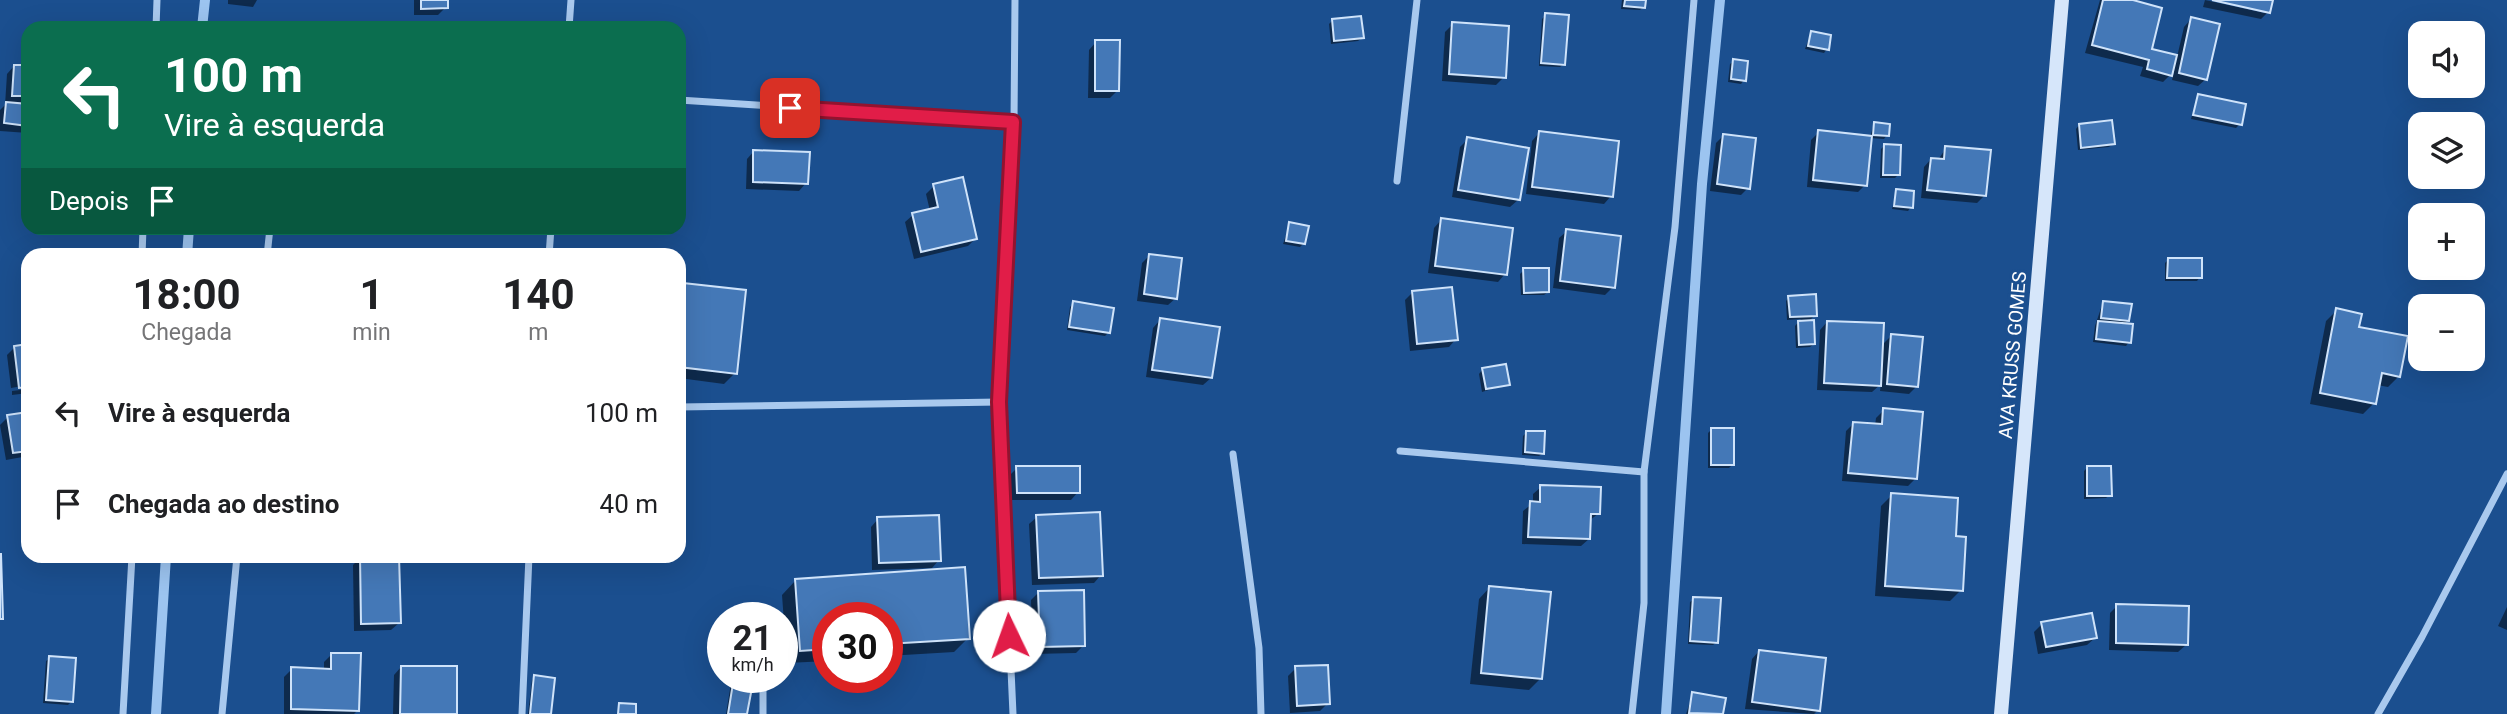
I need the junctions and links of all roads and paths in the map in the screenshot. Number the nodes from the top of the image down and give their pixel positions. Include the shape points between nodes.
1 (157, 0) edge
2 (571, 0) edge
3 (1015, 0) edge
4 (1417, 0) edge
5 (1694, 0) edge
6 (2062, 0) edge
7 (156, 21) edge
8 (570, 21) edge
9 (686, 100) edge
10 (1013, 122) junction
11 (1397, 181) dead end
12 (999, 402) junction
13 (686, 407) edge
14 (1400, 451) dead end
15 (1233, 454) dead end
16 (1644, 472) junction
17 (2507, 474) edge
18 (132, 563) edge
19 (236, 563) edge
20 (529, 563) edge
21 (763, 693) edge
22 (123, 714) edge
23 (222, 714) edge
24 (523, 714) edge
25 (763, 714) edge
26 (1013, 714) edge
27 (1261, 714) edge
28 (1632, 714) edge
29 (2001, 714) edge
30 (2378, 714) edge

1 - 7 street
2 - 8 street
3 - 10 street
4 - 11 street
5 - 16 street via 1675,227
6 - 29 street, AVA KRUSS GOMES
9 - 10 street
10 - 12 street
12 - 13 street
12 - 26 street
14 - 16 street
15 - 27 street via 1259,648
16 - 28 street via 1644,603
17 - 30 street
18 - 22 street
19 - 23 street
20 - 24 street
21 - 25 street

